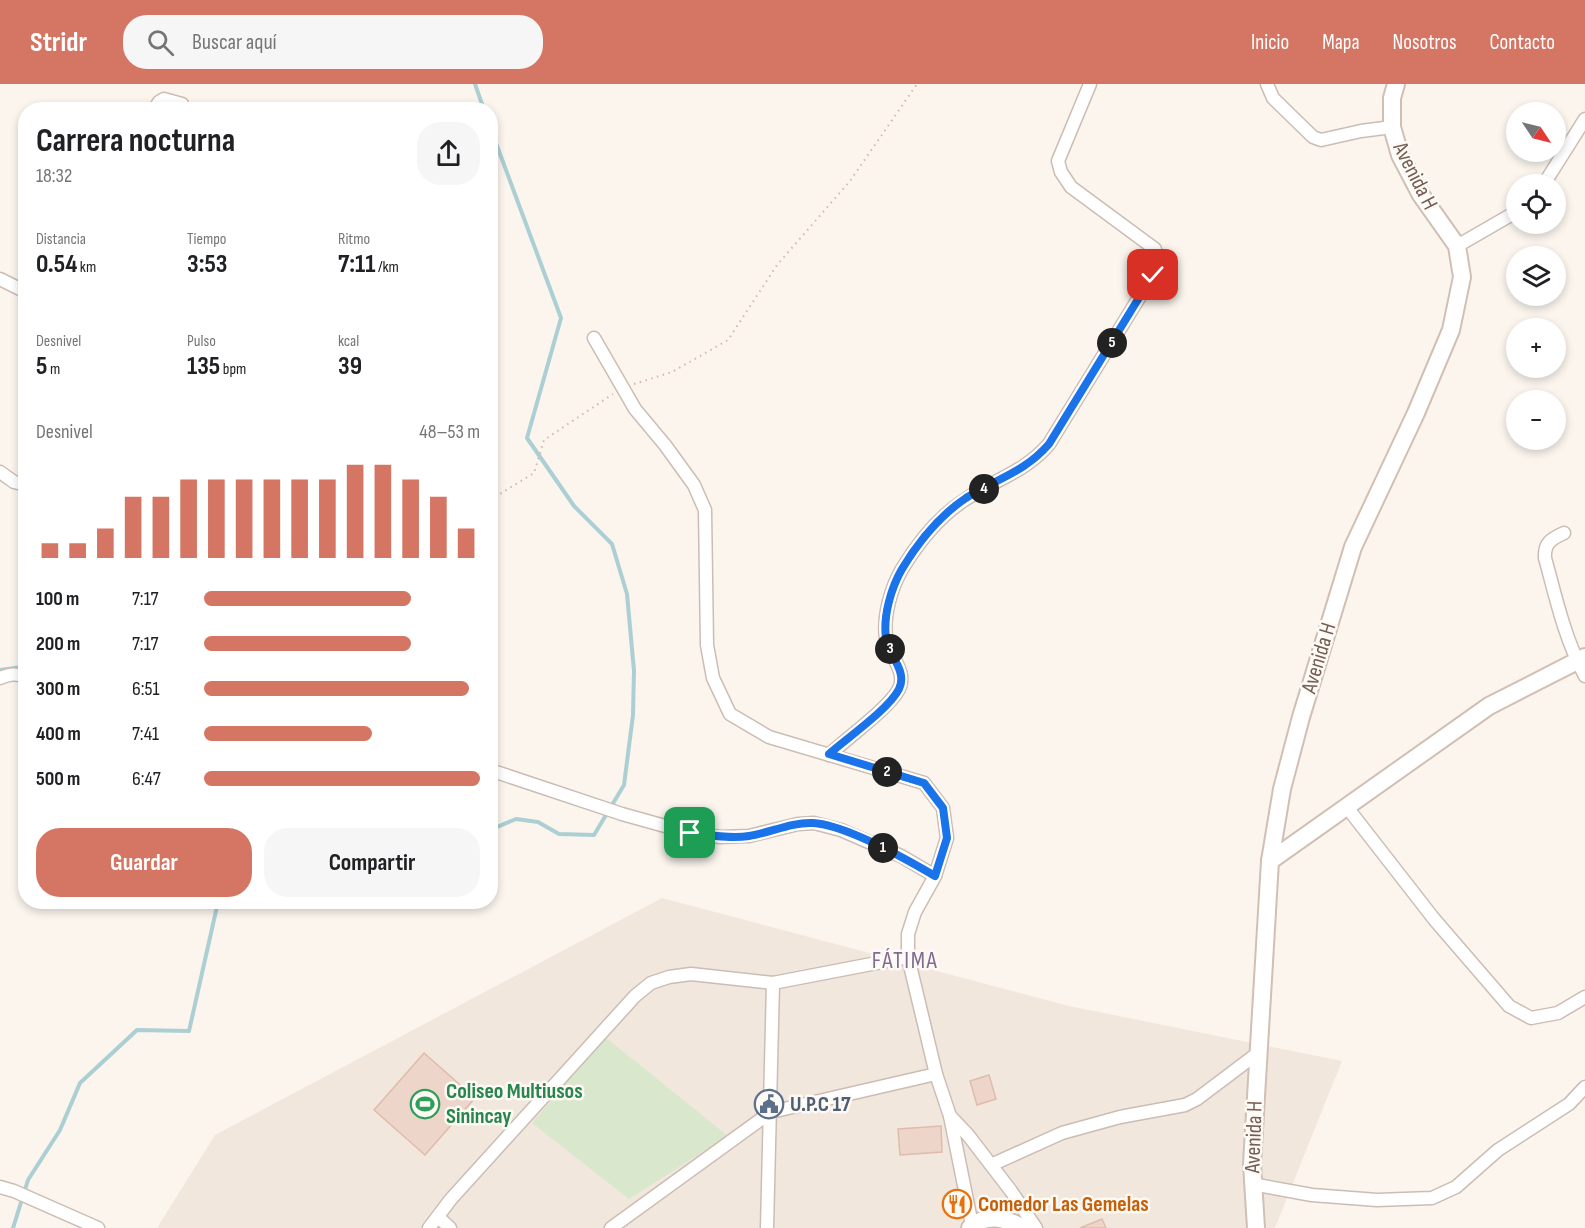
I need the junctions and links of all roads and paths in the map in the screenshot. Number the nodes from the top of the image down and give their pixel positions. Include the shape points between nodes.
1 (917, 84) edge
2 (1090, 84) edge
3 (1268, 84) edge
4 (1396, 84) edge
5 (159, 102) edge
6 (175, 102) edge
7 (1585, 119) edge
8 (1392, 126) junction
9 (1550, 174) edge
10 (1506, 218) edge
11 (1456, 246) junction
12 (0, 279) edge
13 (18, 288) edge
14 (594, 338) dead end
15 (622, 388) junction
16 (0, 472) edge
17 (18, 483) edge
18 (498, 495) edge
19 (1564, 533) dead end
20 (1581, 659) edge
21 (18, 674) edge
22 (1585, 676) edge
23 (0, 678) edge
24 (829, 754) junction
25 (498, 773) edge
26 (1346, 806) junction
27 (1270, 861) junction
28 (935, 876) junction
29 (908, 957) junction
30 (773, 983) junction
31 (1585, 997) edge
32 (1258, 1053) junction
33 (936, 1074) junction
34 (1585, 1087) edge
35 (771, 1112) junction
36 (950, 1116) junction
37 (991, 1165) junction
38 (1252, 1184) junction
39 (0, 1186) edge
40 (438, 1217) junction
41 (971, 1227) edge
42 (98, 1228) edge
43 (429, 1228) edge
44 (450, 1228) edge
45 (611, 1228) edge
46 (767, 1228) edge
47 (1024, 1228) edge
48 (1036, 1228) edge
49 (1256, 1228) edge

1 - 15 path via 850,181 777,265 728,340 672,372
2 - 24 street via 1058,161 1060,172 1071,187 1155,249 1153,275 1049,444 1036,459 945,514 901,570 885,625 886,641 900,668 900,687 889,703
3 - 8 street via 1273,98 1321,140
4 - 8 street, Avenida H
5 - 6 street
7 - 9 street
8 - 11 street, Avenida H via 1400,155
10 - 11 street
11 - 27 street, Avenida H via 1462,277 1451,330 1353,547 1301,717 1282,789
12 - 13 street
14 - 15 street
15 - 18 path via 544,440 534,473
15 - 24 street via 694,484 705,510 707,645 713,678 730,714 769,737
16 - 17 street
19 - 20 street via 1547,543 1545,558
20 - 22 street
20 - 26 street via 1489,706
21 - 23 street
24 - 28 street via 924,783 943,808 947,838
25 - 28 street via 690,833 749,837 814,823 902,856
26 - 27 street
26 - 31 street via 1434,919 1509,1006 1531,1018 1558,1013
27 - 32 street, Avenida H
28 - 29 street via 915,912 908,934
29 - 30 street
29 - 33 street
30 - 35 street
30 - 40 street via 692,974 651,983 635,996
32 - 37 street via 1185,1105 1062,1133
32 - 38 street, Avenida H
33 - 35 street
33 - 36 street
34 - 38 street via 1569,1104 1497,1150 1456,1187 1432,1198 1377,1200 1312,1195
35 - 45 street
35 - 46 street
36 - 37 street
36 - 41 street
37 - 48 street
38 - 49 street, Avenida H
39 - 42 street
40 - 43 street
40 - 44 street
41 - 47 street via 992,1217

